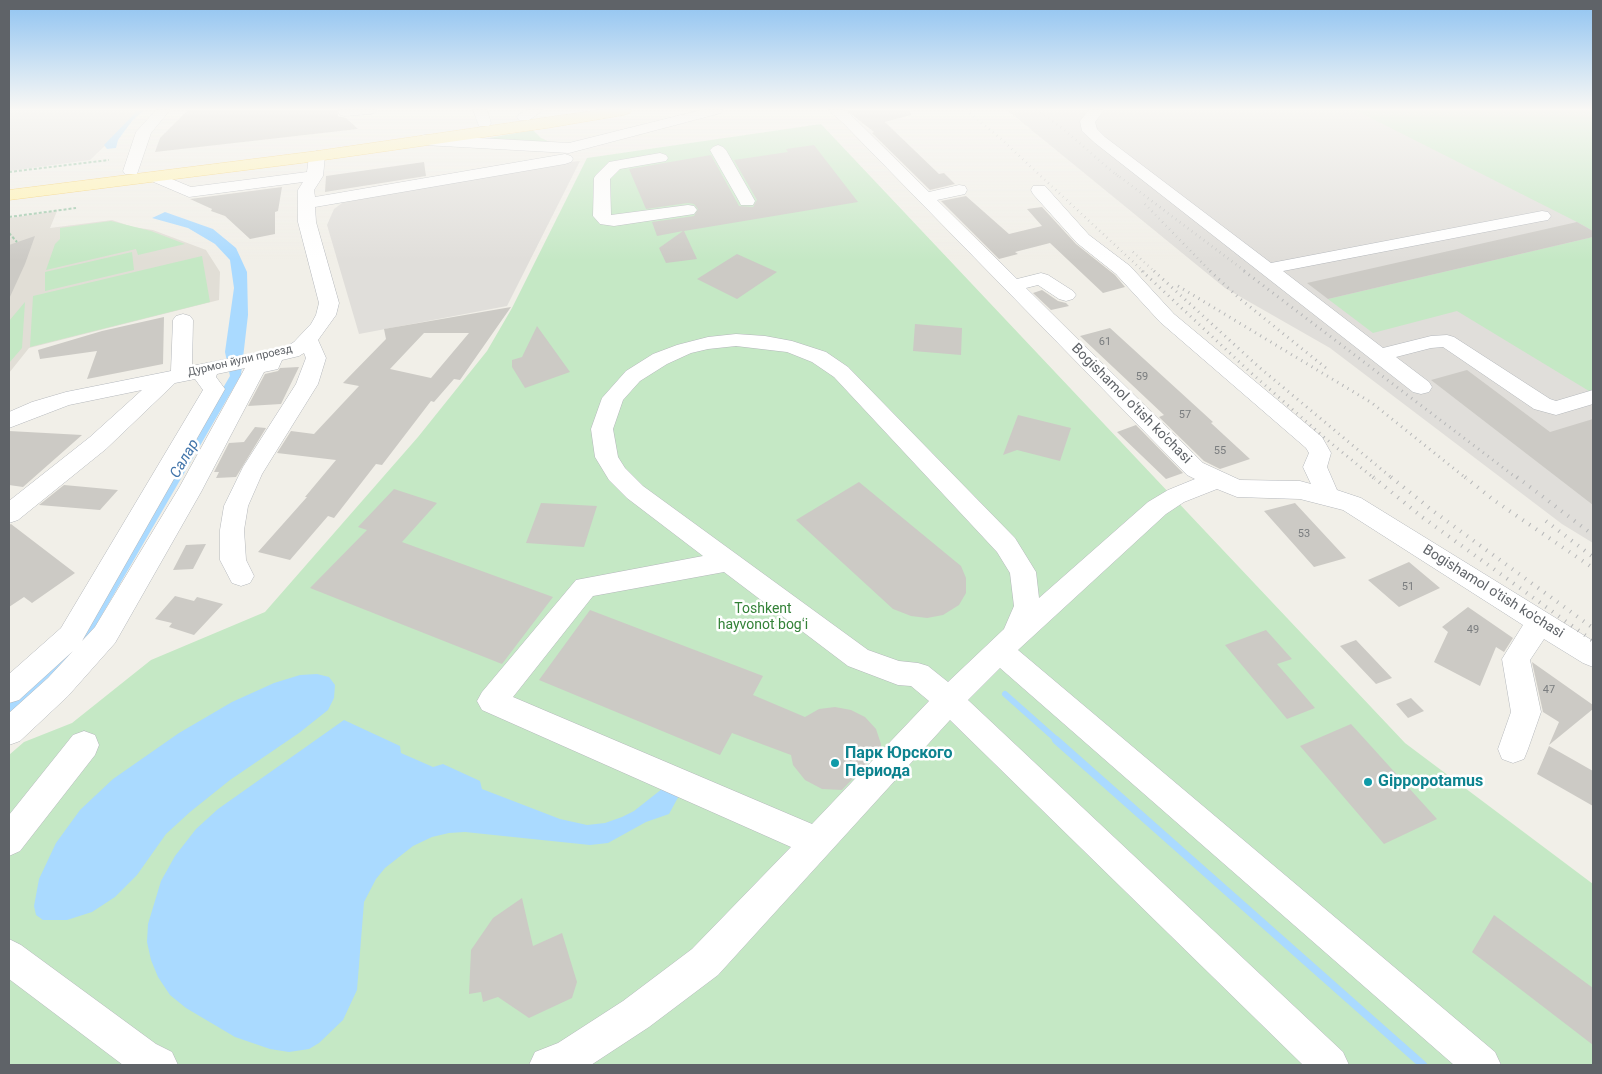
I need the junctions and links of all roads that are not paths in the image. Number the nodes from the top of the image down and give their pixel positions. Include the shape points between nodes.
1 (135, 160) edge
2 (242, 160) edge
3 (271, 160) edge
4 (317, 160) edge
5 (557, 160) edge
6 (646, 160) edge
7 (724, 160) edge
8 (888, 160) edge
9 (1126, 160) edge
10 (205, 166) junction
11 (131, 171) junction
12 (315, 176) junction
13 (155, 177) junction
14 (9, 186) edge
15 (959, 190) dead end
16 (1039, 190) dead end
17 (9, 195) edge
18 (925, 198) junction
19 (747, 201) dead end
20 (306, 202) junction
21 (688, 210) dead end
22 (1542, 216) dead end
23 (1030, 262) dead end
24 (1267, 269) junction
25 (1042, 279) junction
26 (1013, 286) junction
27 (1066, 295) dead end
28 (183, 320) dead end
29 (308, 340) junction
30 (1379, 355) junction
31 (264, 357) junction
32 (214, 368) junction
33 (175, 376) junction
34 (1421, 387) dead end
35 (1593, 398) edge
36 (9, 421) edge
37 (1218, 479) junction
38 (1328, 496) junction
39 (9, 514) edge
40 (729, 561) junction
41 (241, 576) dead end
42 (1541, 621) junction
43 (999, 650) junction
44 (1593, 655) edge
45 (9, 691) edge
46 (949, 700) junction
47 (9, 732) edge
48 (84, 744) dead end
49 (1513, 749) dead end
50 (9, 840) edge
51 (817, 842) junction
52 (9, 957) edge
53 (159, 1065) edge
54 (548, 1065) edge
55 (1330, 1065) edge
56 (1482, 1065) edge

1 - 11 street
2 - 10 main road
3 - 10 main road
4 - 12 street, Дурмон йули проезд
5 - 20 street
6 - 21 street via 615,165 602,178 602,216 606,220 622,220
7 - 19 street
8 - 18 street, Bogishamol o'tish ko'chasi
9 - 24 street
10 - 11 main road
10 - 13 main road
11 - 14 main road
12 - 13 street via 189,192
12 - 20 street, Дурмон йули проезд via 306,190
13 - 17 main road
15 - 18 street
16 - 38 street via 1083,239 1123,270 1167,318 1314,443 1320,453 1315,468
18 - 26 street, Bogishamol o'tish ko'chasi
20 - 29 street, Дурмон йули проезд via 307,222 329,303 323,321
22 - 24 street
23 - 25 street
24 - 30 street
25 - 26 street
25 - 27 street
26 - 37 street, Bogishamol o'tish ko'chasi via 1196,468
28 - 33 street
29 - 31 street, Дурмон йули проезд via 292,352
29 - 41 street via 316,358 306,384 251,473 236,506 232,530 233,560
30 - 34 street
30 - 35 street via 1447,341 1542,404 1556,408
31 - 32 street, Дурмон йули проезд
31 - 47 street via 271,364 256,368 105,636 58,687
32 - 33 street, Дурмон йули проезд
32 - 45 street via 206,378 214,389 71,636
33 - 36 street, Дурмон йули проезд via 40,406
33 - 39 street
37 - 38 street, Bogishamol o'tish ko'chasi via 1237,488 1300,490
37 - 43 street via 1176,496 1157,508
38 - 42 street, Bogishamol o'tish ko'chasi via 1352,504
40 - 43 street via 635,492 617,474 607,457 602,429 613,398 632,376 660,358 708,343 736,340 792,347 819,357 841,372 1006,545 1023,572 1027,606 1014,636
40 - 46 street via 858,658 898,673 918,675
40 - 51 street via 586,587 492,701
42 - 44 street, Bogishamol o'tish ko'chasi
42 - 49 street via 1516,659 1526,712
43 - 46 street
43 - 56 street
46 - 51 street
46 - 55 street
48 - 50 street
51 - 54 street via 705,962 636,1014 568,1058
52 - 53 street via 143,1057

